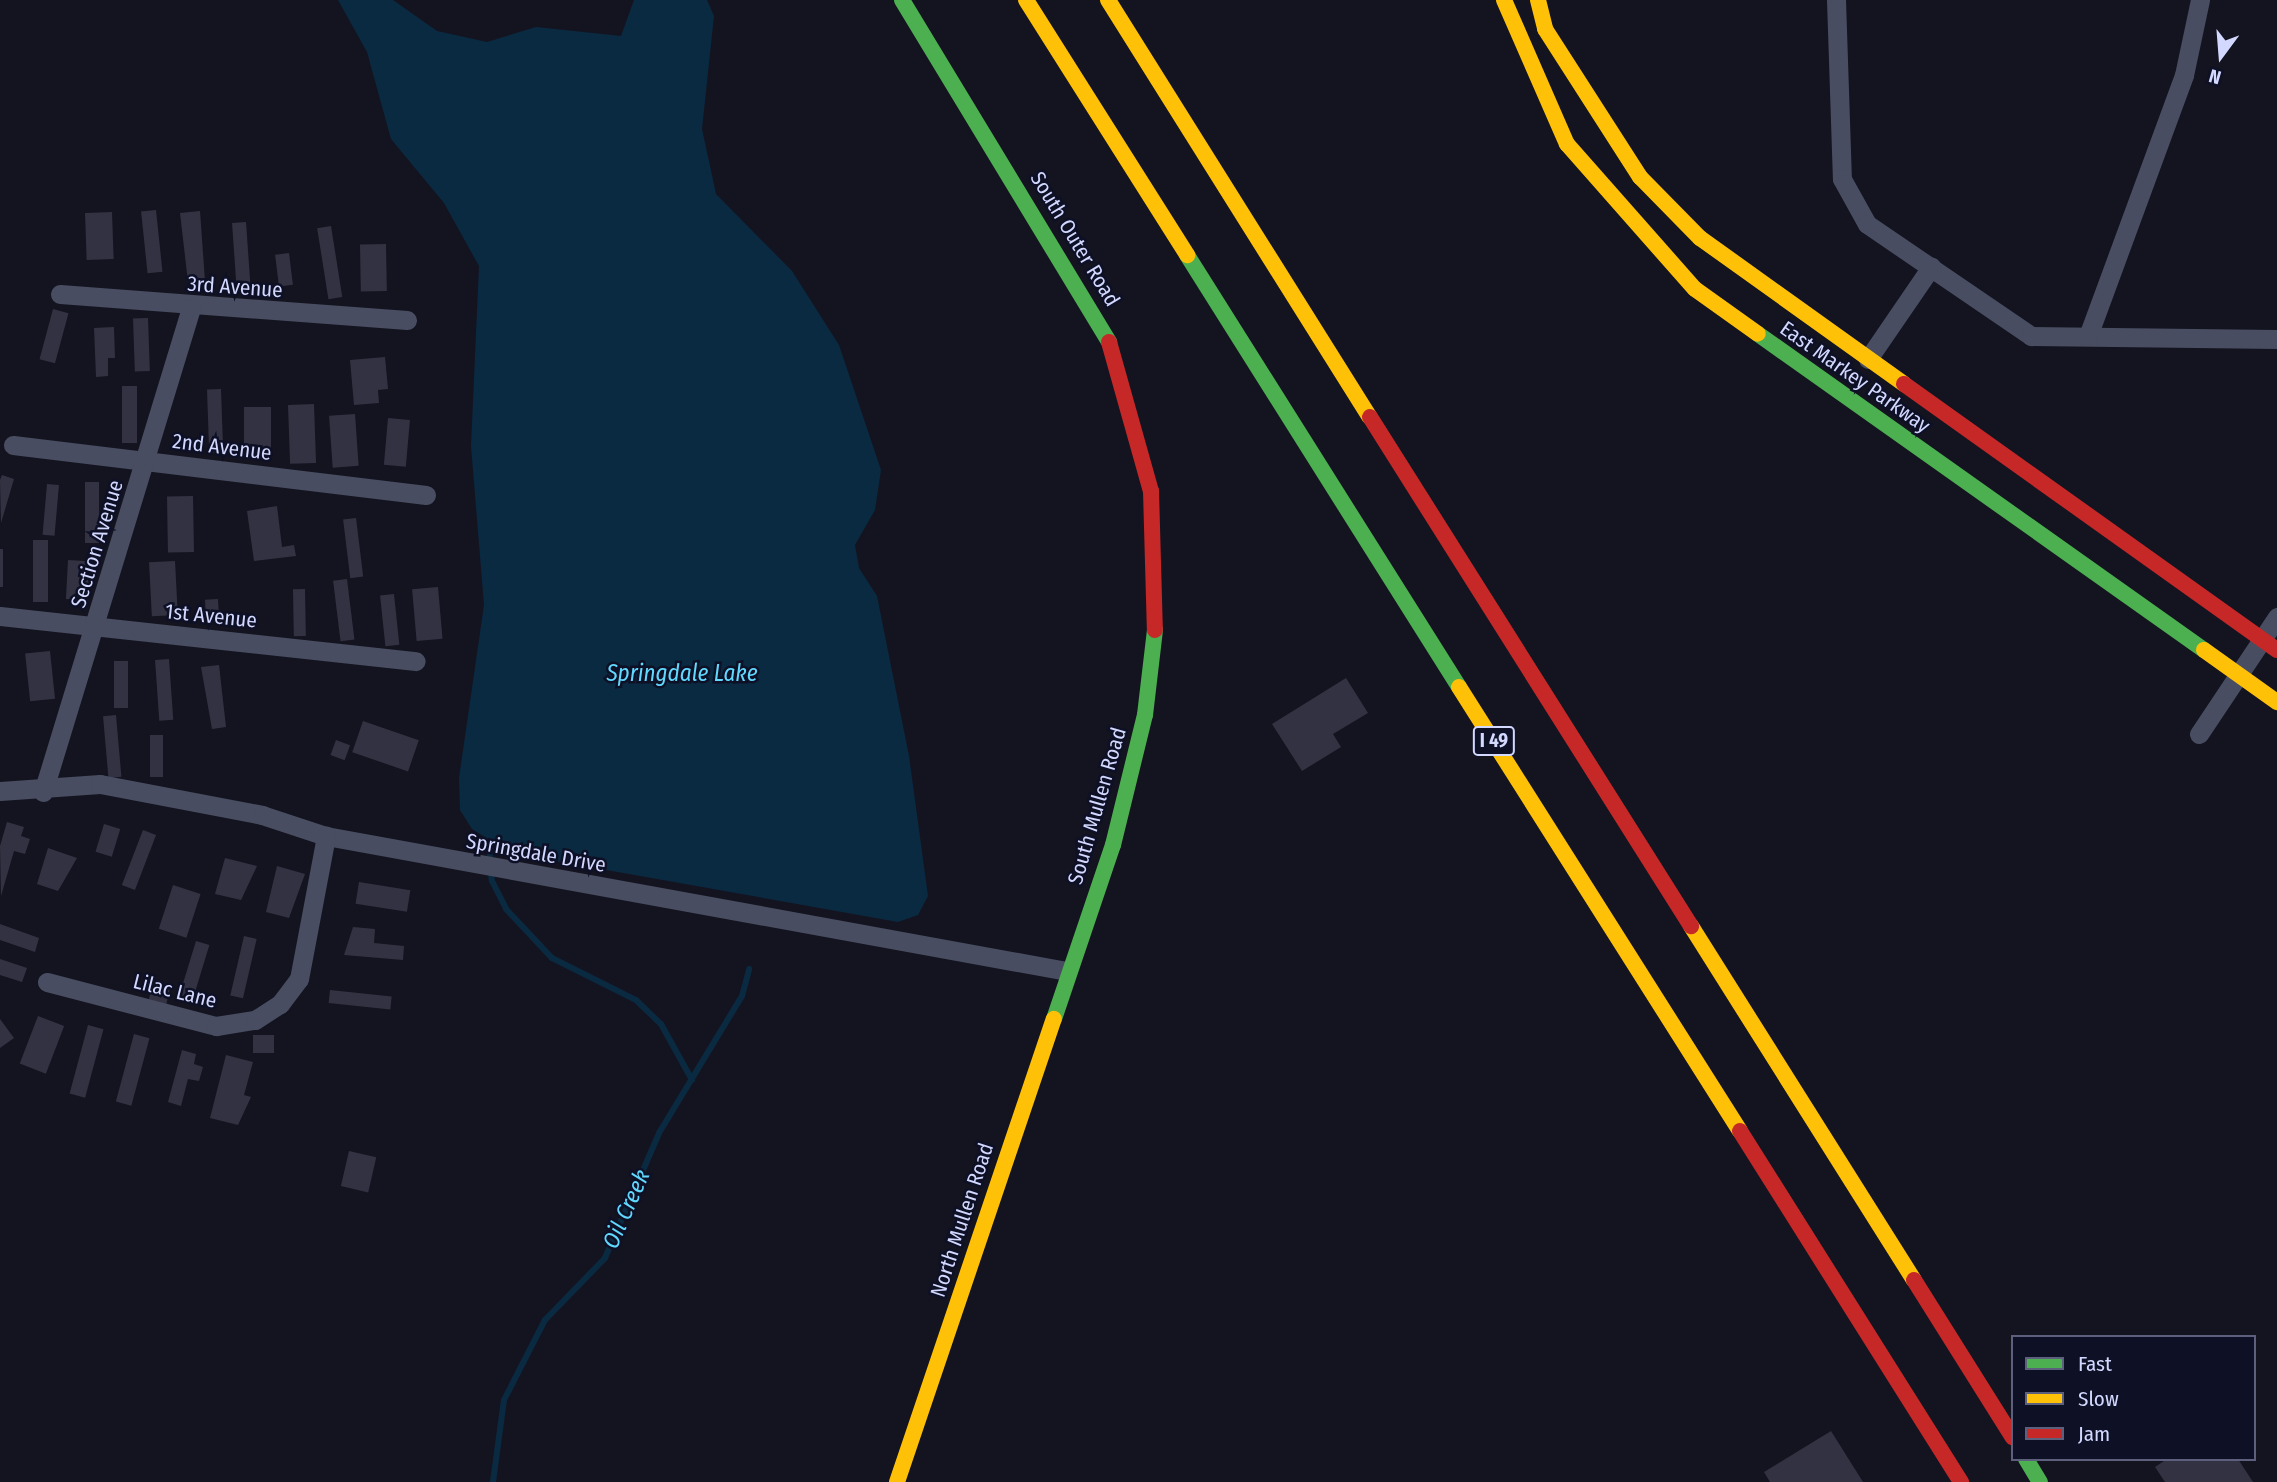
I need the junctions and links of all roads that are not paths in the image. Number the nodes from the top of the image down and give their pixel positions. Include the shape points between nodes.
1 (902, 0) edge
2 (1026, 0) edge
3 (1108, 0) edge
4 (1504, 0) edge
5 (1538, 0) edge
6 (1836, 0) edge
7 (2200, 0) edge
8 (1931, 267) junction
9 (60, 293) dead end
10 (191, 308) junction
11 (407, 320) dead end
12 (2088, 336) junction
13 (2277, 339) edge
14 (1868, 359) junction
15 (13, 445) dead end
16 (147, 461) junction
17 (426, 495) dead end
18 (0, 615) edge
19 (2277, 618) edge
20 (95, 627) junction
21 (2269, 644) edge
22 (416, 661) dead end
23 (2238, 674) junction
24 (1149, 692) joint
25 (2277, 702) edge
26 (2199, 734) dead end
27 (0, 791) edge
28 (43, 792) junction
29 (326, 836) junction
30 (1067, 971) junction
31 (47, 982) dead end
32 (2011, 1435) edge
33 (2027, 1461) edge
34 (897, 1482) edge
35 (1961, 1482) edge
36 (2040, 1482) edge

1 - 24 main road, South Outer Road via 1093,304 1124,381 1157,547
2 - 35 main road, I 49
3 - 32 main road
4 - 23 main road, East Markey Parkway via 1567,144 1695,289
5 - 14 main road, East Markey Parkway via 1545,29 1640,177 1700,237
6 - 8 street via 1842,179 1867,224
7 - 12 street via 2184,75
8 - 12 street via 2031,336
8 - 14 street
9 - 10 street, 3rd Avenue
10 - 11 street, 3rd Avenue
10 - 16 street, Section Avenue
12 - 13 street
14 - 21 main road, East Markey Parkway
15 - 16 street, 2nd Avenue
16 - 17 street, 2nd Avenue
16 - 20 street, Section Avenue
18 - 20 street, 1st Avenue
19 - 21 street
20 - 22 street, 1st Avenue
20 - 28 street, Section Avenue
21 - 23 street
23 - 25 main road, East Markey Parkway
23 - 26 street
24 - 30 main road, South Mullen Road via 1113,845
27 - 28 street, Springdale Drive
28 - 29 street, Springdale Drive via 100,784 262,814
29 - 30 street, Springdale Drive
29 - 31 street, Lilac Lane via 299,979 280,1003 255,1020 216,1026
30 - 34 main road, North Mullen Road
33 - 36 main road

